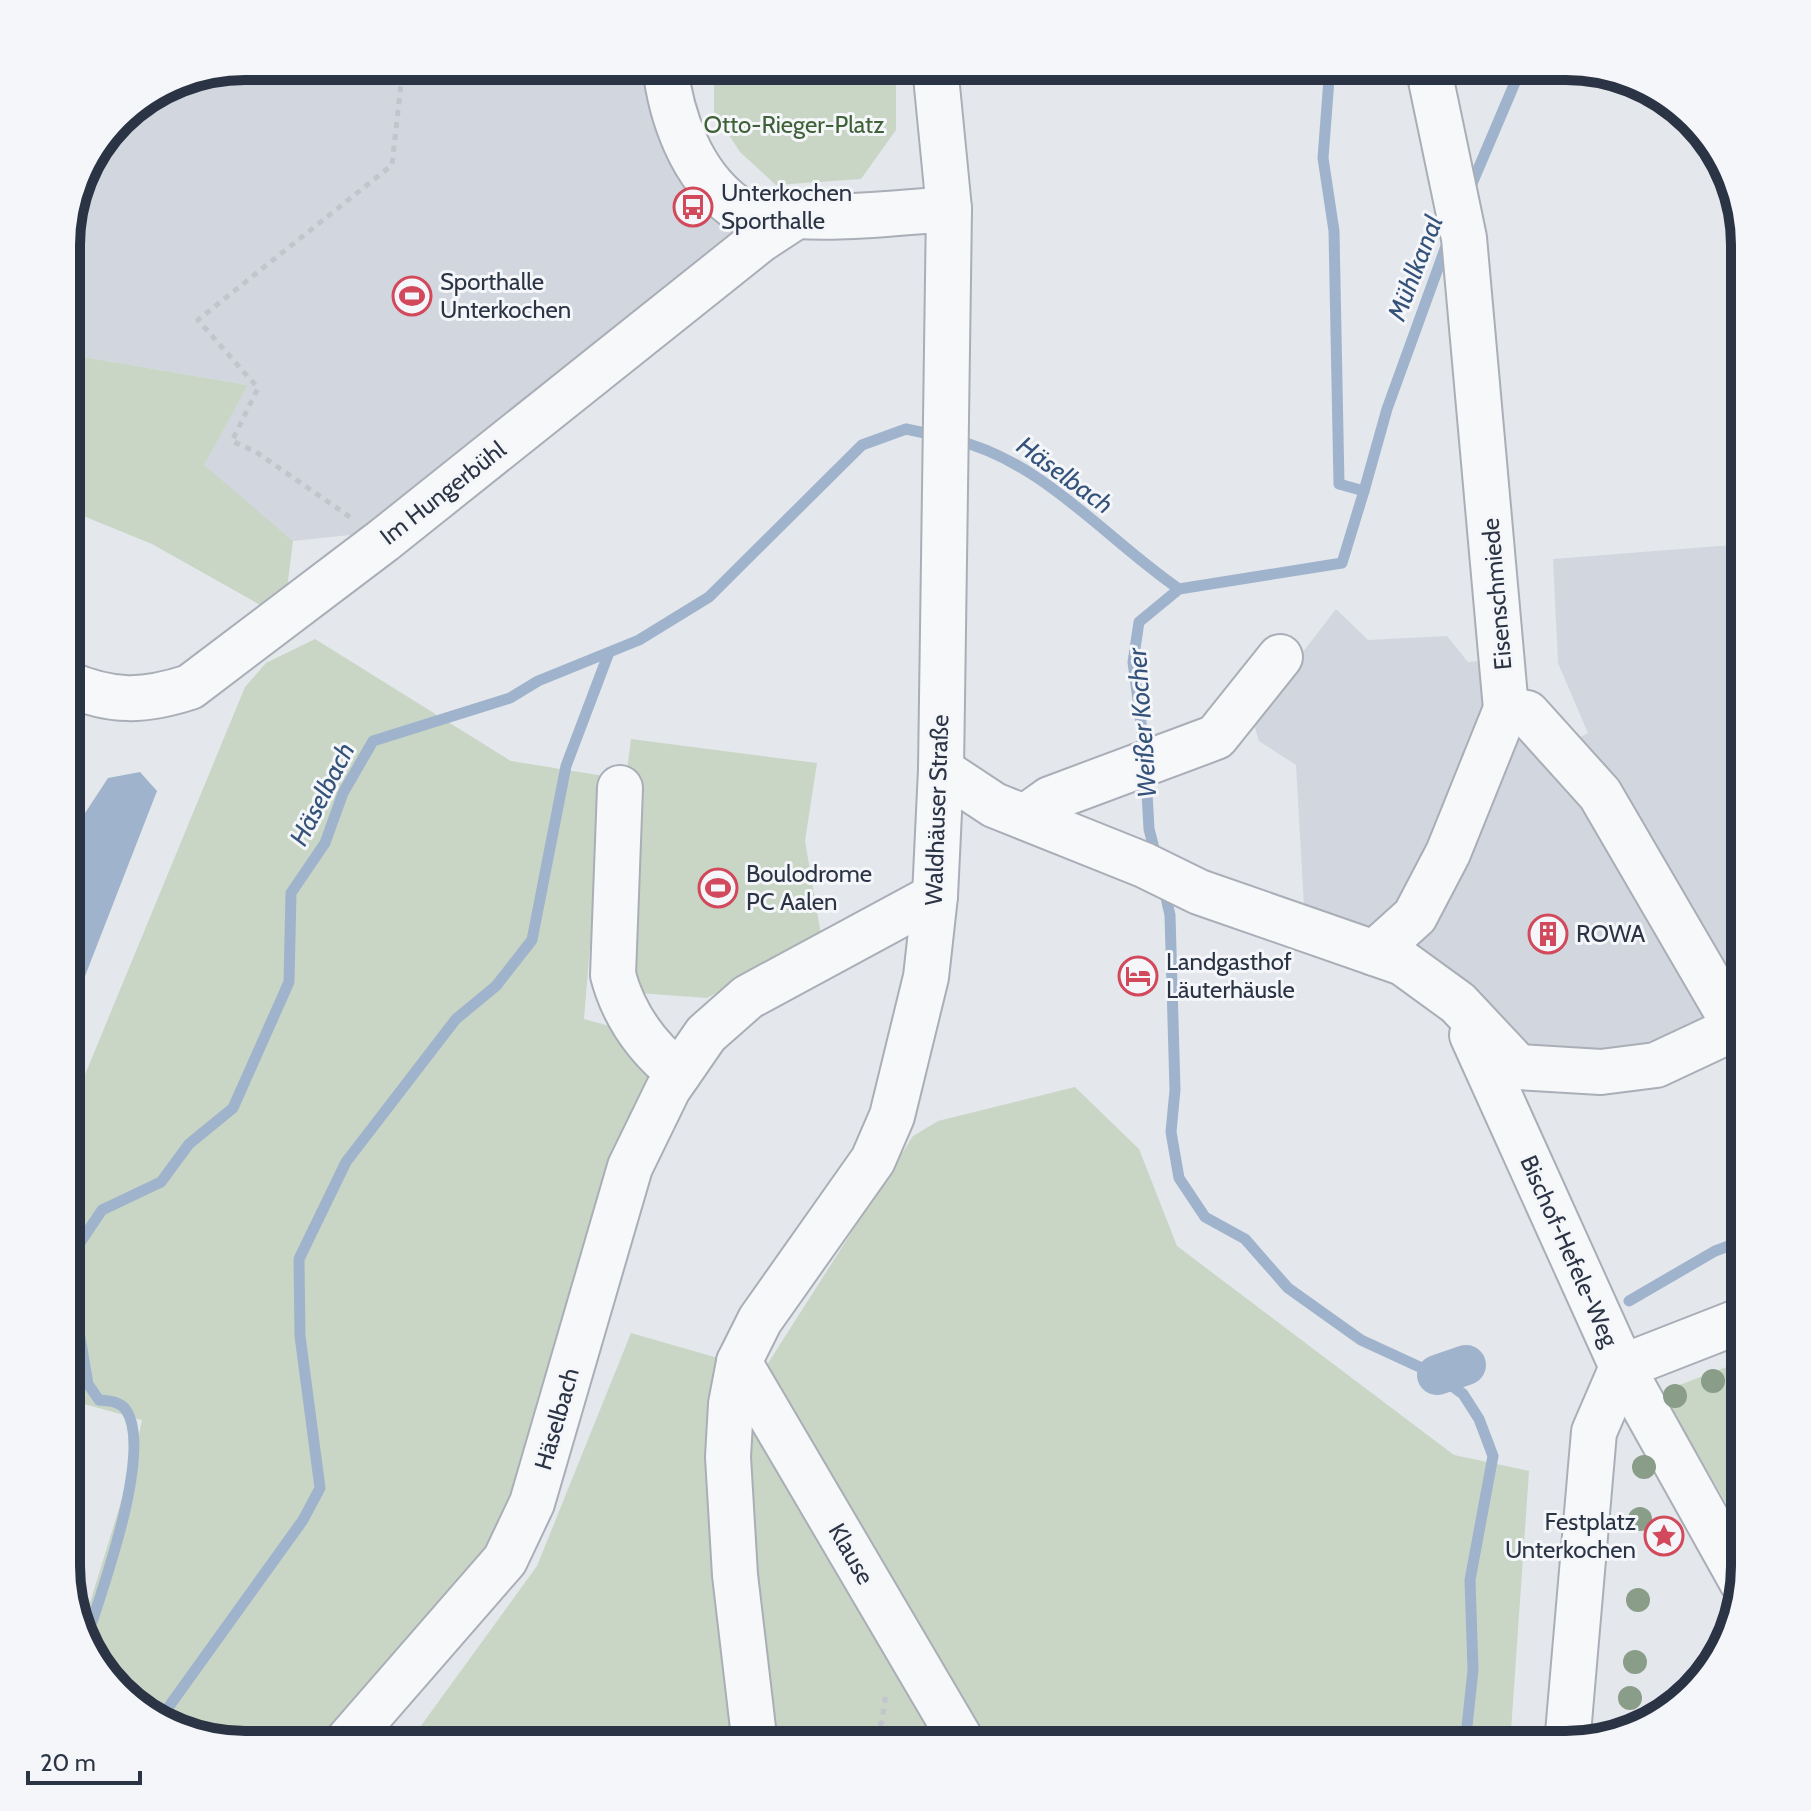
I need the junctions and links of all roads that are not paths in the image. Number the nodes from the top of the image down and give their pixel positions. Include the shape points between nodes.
1 (667, 80) edge
2 (936, 80) edge
3 (1431, 80) edge
4 (949, 209) junction
5 (795, 217) junction
6 (1280, 657) dead end
7 (80, 690) edge
8 (1506, 709) junction
9 (941, 770) junction
10 (620, 788) dead end
11 (1025, 817) junction
12 (935, 896) junction
13 (1374, 953) junction
14 (1458, 1003) junction
15 (1731, 1020) edge
16 (1731, 1039) edge
17 (679, 1073) junction
18 (1731, 1324) edge
19 (739, 1362) junction
20 (1622, 1367) junction
21 (1731, 1562) edge
22 (356, 1731) edge
23 (753, 1731) edge
24 (956, 1731) edge
25 (1568, 1731) edge

1 - 5 street via 670,108 698,167 736,208
2 - 4 street, Waldhäuser Straße
3 - 8 street, Eisenschmiede via 1464,238
4 - 5 street
4 - 9 street, Waldhäuser Straße
5 - 7 street, Im Hungerbühl via 190,687 153,699 94,696
6 - 11 street via 1216,737 1050,799
8 - 13 street via 1448,853 1415,916
8 - 15 street via 1527,713 1600,794
9 - 11 street, Bischof-Hefele-Weg via 994,805
9 - 12 street, Waldhäuser Straße
10 - 17 street via 613,975 621,1003 652,1052
11 - 13 street, Bischof-Hefele-Weg via 1199,892
12 - 17 street, Häselbach via 748,997 706,1034
12 - 19 street, Waldhäuser Straße via 926,977 892,1116 873,1160 760,1320
13 - 14 street, Bischof-Hefele-Weg via 1403,963
14 - 16 street, Bischof-Hefele-Weg via 1518,1067 1601,1072 1656,1065
14 - 20 street, Bischof-Hefele-Weg
17 - 22 street, Häselbach via 630,1167 532,1503 505,1560
18 - 20 street
19 - 23 street, Waldhäuser Straße via 728,1457
19 - 24 street, Klause
20 - 21 street
20 - 25 street, Bischof-Hefele-Weg via 1594,1432

